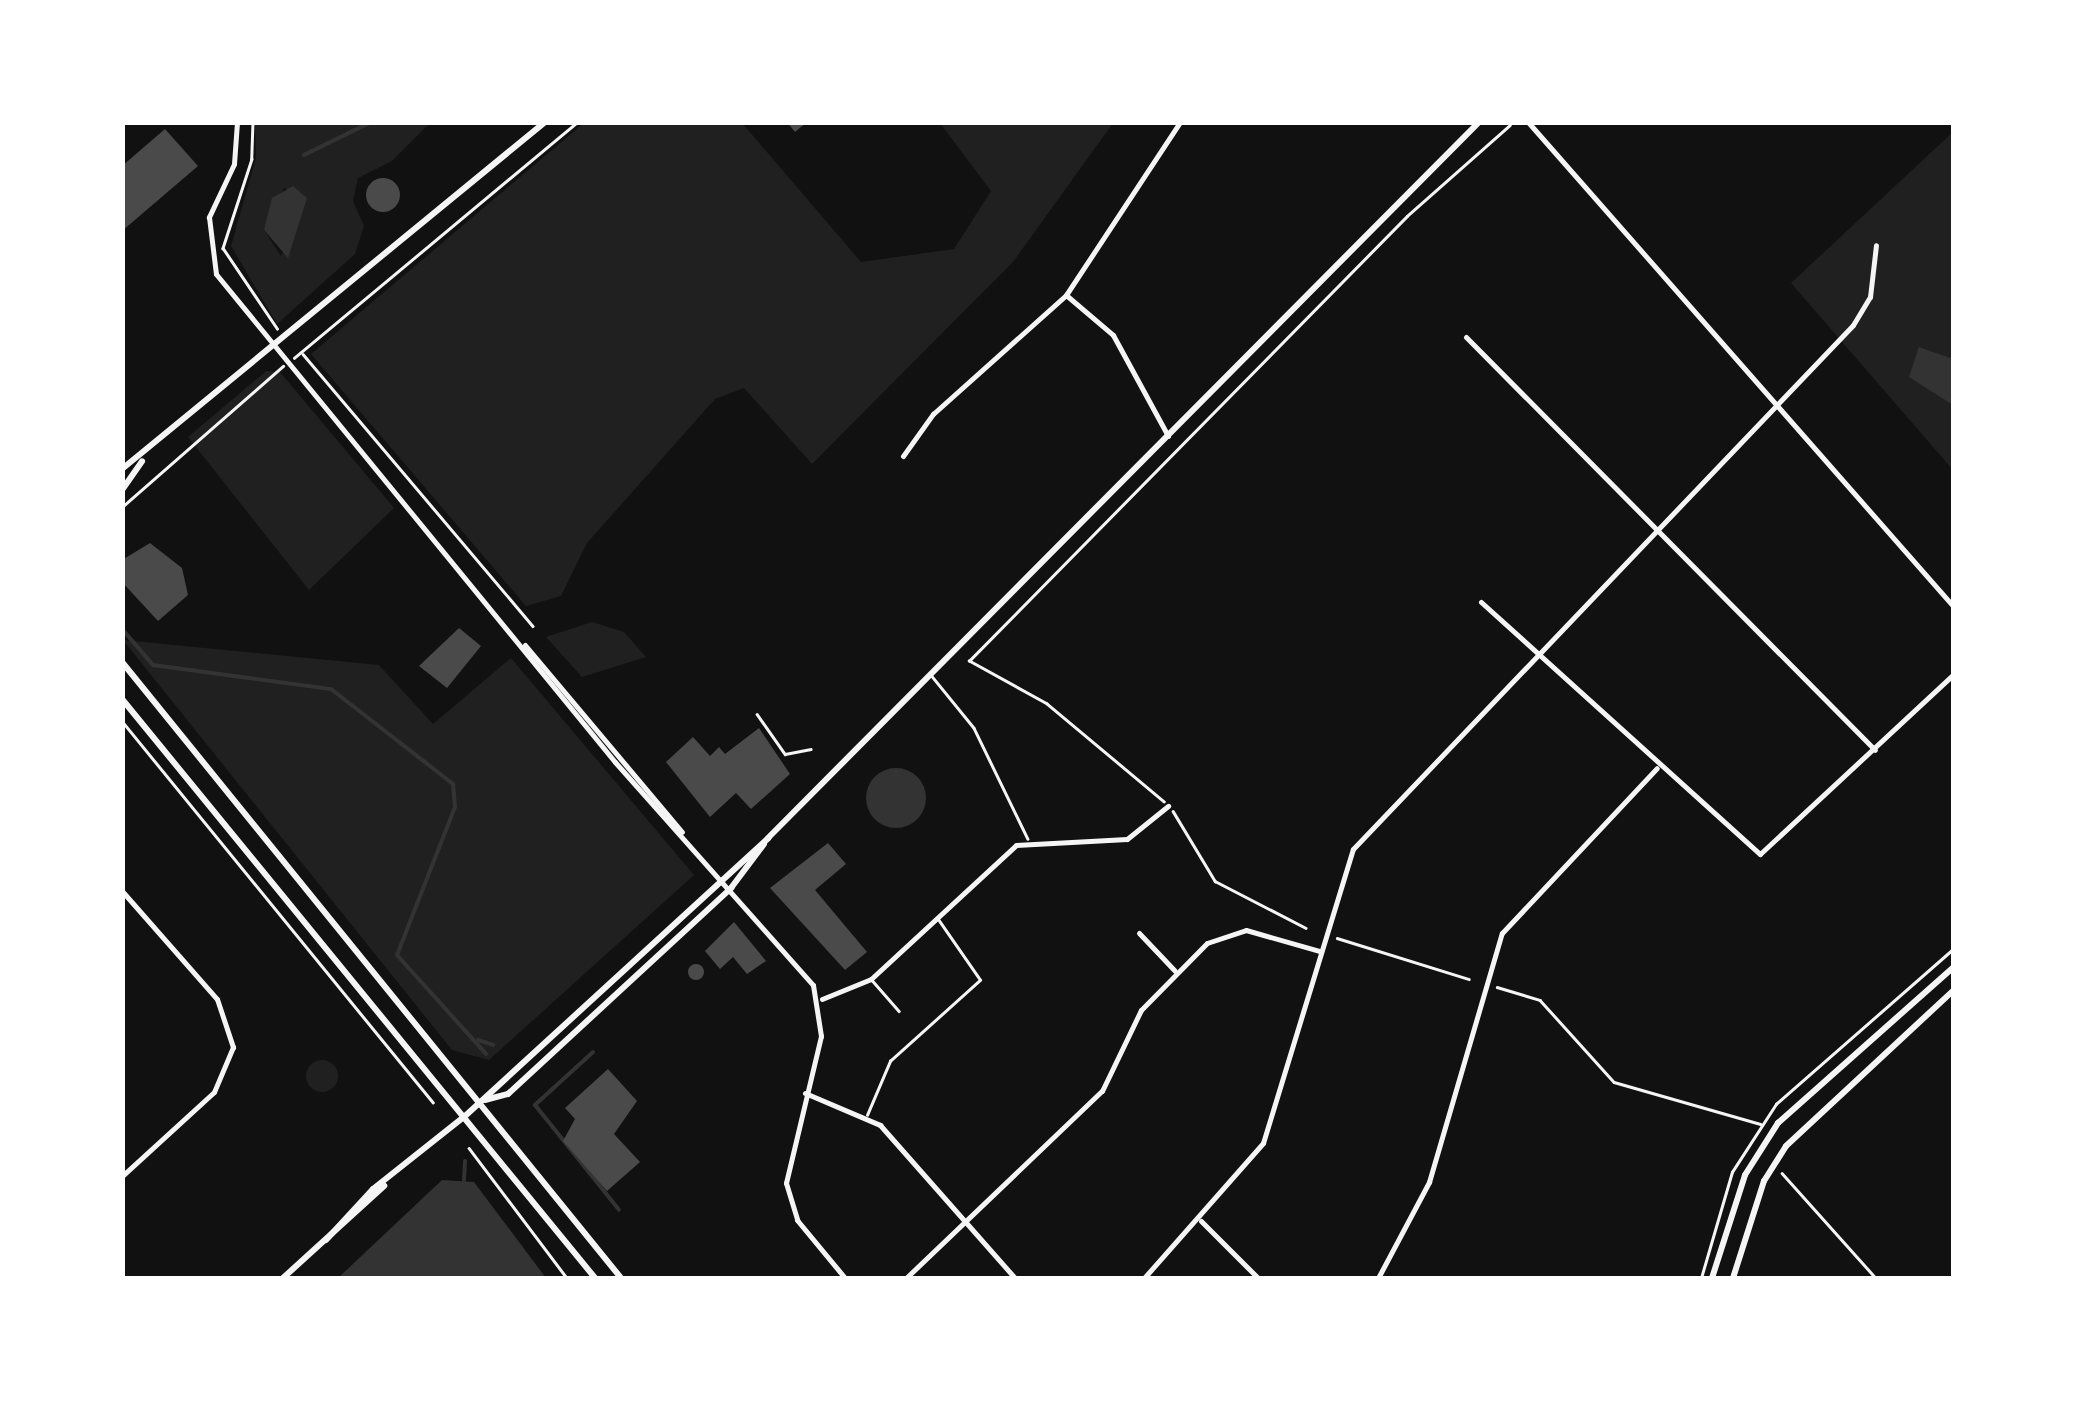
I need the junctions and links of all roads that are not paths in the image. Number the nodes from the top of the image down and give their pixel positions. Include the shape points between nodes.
1 (237, 122) edge
2 (545, 122) edge
3 (1180, 122) edge
4 (1479, 122) edge
5 (1528, 122) edge
6 (1876, 245) dead end
7 (1066, 295) junction
8 (1466, 337) dead end
9 (274, 349) junction
10 (1773, 401) junction
11 (1168, 436) junction
12 (903, 456) dead end
13 (142, 462) junction
14 (122, 468) edge
15 (122, 490) edge
16 (1654, 528) junction
17 (1482, 602) dead end
18 (1954, 606) edge
19 (525, 644) junction
20 (1535, 652) junction
21 (122, 662) edge
22 (930, 674) junction
23 (1954, 674) edge
24 (122, 700) edge
25 (757, 714) dead end
26 (811, 749) dead end
27 (1875, 750) junction
28 (1657, 768) junction
29 (1168, 806) road end
30 (682, 832) junction
31 (768, 838) junction
32 (1028, 840) junction
33 (720, 876) junction
34 (731, 888) junction
35 (122, 891) edge
36 (936, 918) junction
37 (1139, 933) dead end
38 (1319, 950) junction
39 (1954, 967) edge
40 (1175, 971) junction
41 (871, 979) junction
42 (1954, 990) edge
43 (820, 1000) junction
44 (899, 1011) dead end
45 (805, 1093) junction
46 (484, 1100) junction
47 (867, 1115) junction
48 (464, 1117) junction
49 (122, 1164) edge
50 (125, 1173) edge
51 (1201, 1221) junction
52 (966, 1222) junction
53 (283, 1278) edge
54 (594, 1278) edge
55 (621, 1278) edge
56 (845, 1278) edge
57 (906, 1278) edge
58 (1015, 1278) edge
59 (1144, 1278) edge
60 (1258, 1278) edge
61 (1378, 1278) edge
62 (1712, 1278) edge
63 (1733, 1278) edge

1 - 9 street via 234,164 207,243 216,274
2 - 9 main road
3 - 7 street
4 - 11 main road
5 - 10 street
6 - 10 street via 1870,297 1854,325
7 - 11 street via 1112,334
7 - 12 street via 934,414
8 - 16 street
9 - 13 main road
9 - 19 street
10 - 16 street
10 - 18 street
11 - 22 main road
13 - 14 main road
13 - 15 main road
16 - 20 street
16 - 27 street
17 - 20 street
19 - 30 street
19 - 30 street
20 - 28 street
20 - 38 street via 1353,849
21 - 46 main road
22 - 31 main road
22 - 32 lane via 974,728
23 - 27 street
24 - 48 main road
25 - 26 lane via 785,754
27 - 28 street via 1760,854
28 - 61 street via 1502,932 1429,1182
29 - 32 street via 1117,842
30 - 33 street
31 - 33 main road
31 - 34 main road
32 - 36 street
33 - 34 street
33 - 46 main road
34 - 43 street
34 - 46 main road via 508,1094
35 - 50 street via 217,999 232,1056 214,1092
36 - 41 street
36 - 47 lane via 980,980 890,1060
37 - 40 street
38 - 40 street via 1246,930 1206,943
38 - 51 street via 1264,1143
39 - 62 main road via 1778,1123 1745,1174
40 - 52 street via 1141,1010 1102,1090
41 - 43 street
41 - 44 lane
42 - 63 main road via 1786,1146 1764,1181
43 - 45 street
45 - 47 street
45 - 56 street via 785,1168 789,1201
46 - 48 main road
46 - 55 main road
47 - 52 street
48 - 53 main road
48 - 54 main road
49 - 50 street
51 - 59 street
51 - 60 street
52 - 57 street
52 - 58 street

